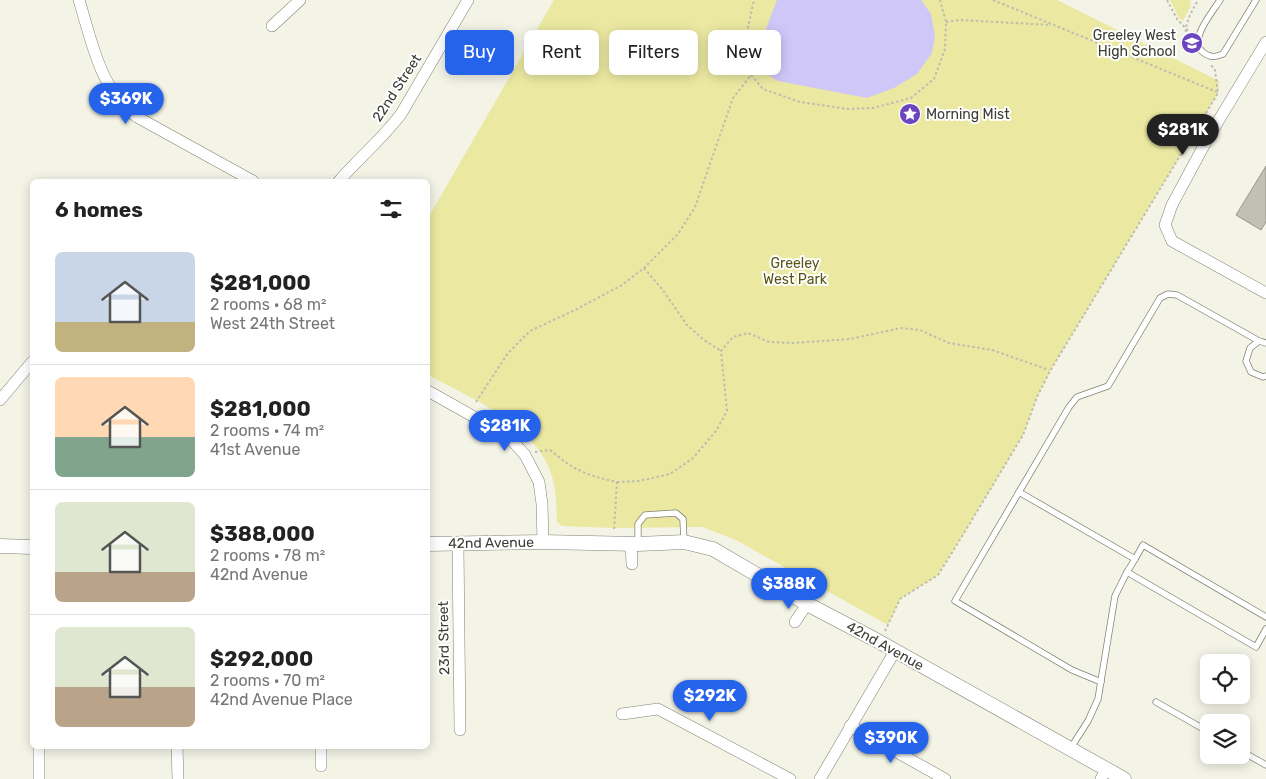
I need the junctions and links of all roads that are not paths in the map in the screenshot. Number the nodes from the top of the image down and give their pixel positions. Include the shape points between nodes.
1 (79, 0) edge
2 (300, 0) edge
3 (468, 0) edge
4 (1220, 0) edge
5 (1256, 0) edge
6 (272, 26) dead end
7 (1266, 42) edge
8 (249, 179) edge
9 (341, 179) edge
10 (1266, 293) edge
11 (1259, 341) junction
12 (1266, 343) edge
13 (30, 364) edge
14 (1266, 376) edge
15 (430, 392) edge
16 (0, 400) edge
17 (1019, 492) junction
18 (543, 542) junction
19 (684, 542) junction
20 (430, 544) edge
21 (458, 544) junction
22 (634, 544) junction
23 (0, 546) edge
24 (30, 547) edge
25 (1135, 559) junction
26 (632, 564) dead end
27 (1127, 572) junction
28 (807, 604) junction
29 (1266, 617) edge
30 (796, 622) dead end
31 (1266, 629) edge
32 (894, 650) junction
33 (1101, 682) junction
34 (1156, 702) dead end
35 (622, 714) dead end
36 (850, 726) junction
37 (1200, 727) edge
38 (460, 730) dead end
39 (38, 749) edge
40 (177, 749) edge
41 (321, 749) edge
42 (1070, 749) junction
43 (1250, 756) edge
44 (1266, 765) edge
45 (321, 766) dead end
46 (1103, 774) edge
47 (40, 779) edge
48 (178, 779) edge
49 (790, 779) edge
50 (820, 779) edge
51 (945, 779) edge
52 (1124, 779) edge

1 - 8 street via 102,74 125,108
2 - 6 street
3 - 9 street, 22nd Street via 401,114
4 - 5 lane via 1201,30 1197,43 1200,50 1214,58 1222,54
7 - 10 street via 1208,138 1172,205 1165,225 1172,241
11 - 12 lane
11 - 14 lane via 1250,348 1246,361 1251,372
11 - 17 lane via 1177,294 1160,298 1108,386 1077,397
13 - 16 street
15 - 18 street via 508,436 525,455 539,482
17 - 25 lane
17 - 33 lane via 955,602 1072,670
18 - 21 street, 42nd Avenue
18 - 22 street, 42nd Avenue
19 - 22 street, 42nd Avenue
19 - 22 lane via 683,519 676,513 645,515 638,524
19 - 28 street, 42nd Avenue via 713,549
20 - 21 street, 42nd Avenue
21 - 38 street, 23rd Street
22 - 26 street
23 - 24 street
25 - 27 lane
25 - 29 lane via 1143,545
27 - 31 lane via 1256,647
27 - 33 lane via 1115,596
28 - 30 street
28 - 32 street, 42nd Avenue
32 - 36 street
32 - 42 street, 42nd Avenue
33 - 42 lane via 1098,699 1088,721
34 - 37 lane
35 - 49 street via 658,710
36 - 50 street
36 - 51 street
39 - 47 street
40 - 48 street
41 - 45 street
42 - 46 street, 42nd Avenue
43 - 44 lane
46 - 52 street, 42nd Avenue

